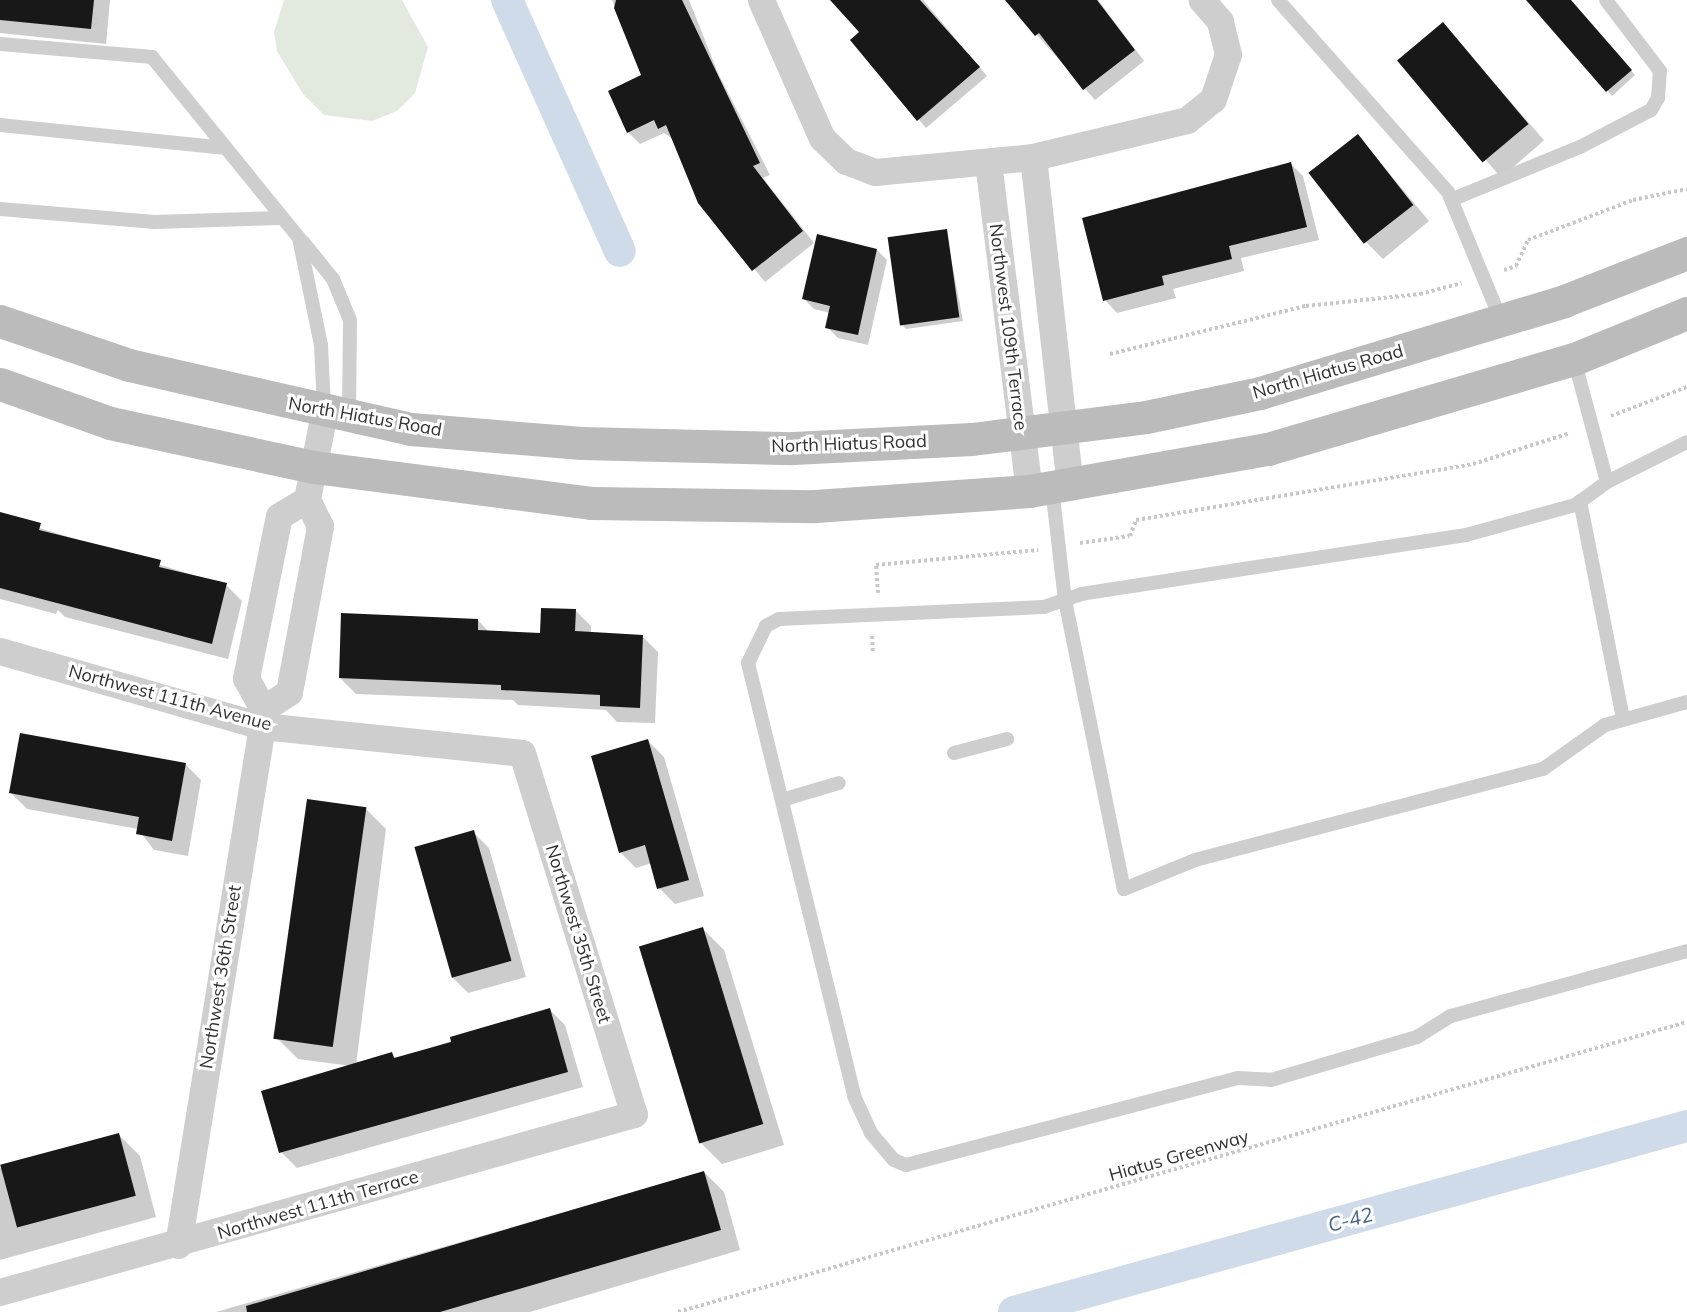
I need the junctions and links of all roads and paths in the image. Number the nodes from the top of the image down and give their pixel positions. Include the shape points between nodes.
1 (761, 0) edge
2 (1202, 0) edge
3 (1278, 0) edge
4 (1606, 0) edge
5 (95, 13) dead end
6 (95, 26) dead end
7 (0, 44) edge
8 (0, 125) edge
9 (226, 148) junction
10 (1034, 158) junction
11 (988, 162) junction
12 (1687, 189) edge
13 (1453, 199) junction
14 (0, 209) edge
15 (282, 218) junction
16 (299, 238) junction
17 (1687, 253) edge
18 (1484, 277) junction
19 (1687, 312) edge
20 (1501, 320) junction
21 (0, 321) edge
22 (1110, 354) dead end
23 (1574, 359) junction
24 (0, 384) edge
25 (1687, 387) edge
26 (337, 415) junction
27 (1593, 423) junction
28 (1065, 427) junction
29 (1021, 433) junction
30 (1687, 442) edge
31 (314, 467) junction
32 (1607, 482) junction
33 (1050, 488) junction
34 (307, 499) junction
35 (1580, 501) junction
36 (1059, 547) junction
37 (1065, 600) junction
38 (874, 614) junction
39 (0, 651) edge
40 (873, 654) dead end
41 (1687, 702) edge
42 (263, 718) junction
43 (1623, 718) junction
44 (1007, 739) dead end
45 (522, 753) joint
46 (954, 753) dead end
47 (839, 783) dead end
48 (785, 799) junction
49 (1687, 951) edge
50 (1687, 1022) edge
51 (634, 1114) joint
52 (178, 1245) junction
53 (0, 1292) edge
54 (678, 1312) edge

1 - 11 street via 812,118 837,155 874,172
2 - 10 street via 1220,21 1228,54 1213,99 1187,120
3 - 13 lane
4 - 13 lane via 1660,71 1658,98 1650,110 1580,147
5 - 6 path
7 - 9 lane via 153,57
8 - 9 lane
9 - 15 lane
10 - 11 street
10 - 28 street
11 - 29 street, Northwest 109th Terrace
12 - 18 path via 1633,200 1528,240 1516,266
13 - 18 lane
14 - 15 lane via 154,222
15 - 16 lane
16 - 26 lane
16 - 26 lane via 333,279 350,320
17 - 20 main road, North Hiatus Road
18 - 20 lane
18 - 22 path via 1420,294 1306,306
19 - 23 main road
20 - 28 main road, North Hiatus Road via 1260,393
21 - 26 main road, North Hiatus Road via 129,364
23 - 27 lane
23 - 33 main road via 1268,449
24 - 31 main road via 110,423
25 - 27 path
26 - 29 main road, North Hiatus Road via 411,429 581,443 793,448
26 - 31 street
27 - 32 lane
27 - 36 path via 1473,464 1136,519 1130,536
28 - 29 main road, North Hiatus Road
28 - 33 street
29 - 33 street, Northwest 109th Terrace
30 - 32 lane
31 - 33 main road via 591,503 815,506
31 - 34 street
32 - 35 lane
33 - 36 lane
34 - 42 street via 320,526 289,692
34 - 42 street via 279,516 246,678
35 - 37 lane via 1466,535
35 - 43 lane
36 - 37 lane
36 - 38 path via 876,565
37 - 38 lane via 1044,608
37 - 43 lane via 1124,889 1187,862 1544,769
38 - 40 path
38 - 48 lane via 779,619 757,640 748,663
39 - 42 street, Northwest 111th Avenue
41 - 43 lane
42 - 45 street, Northwest 111th Avenue
42 - 52 street, Northwest 36th Street
44 - 46 lane
45 - 51 street, Northwest 35th Street
47 - 48 lane
48 - 49 lane via 854,1096 872,1133 894,1161 906,1165 1238,1078 1272,1080 1417,1037 1451,1016
50 - 54 path, Hiatus Greenway
51 - 52 street, Northwest 111th Terrace
52 - 53 street, Northwest 111th Terrace

